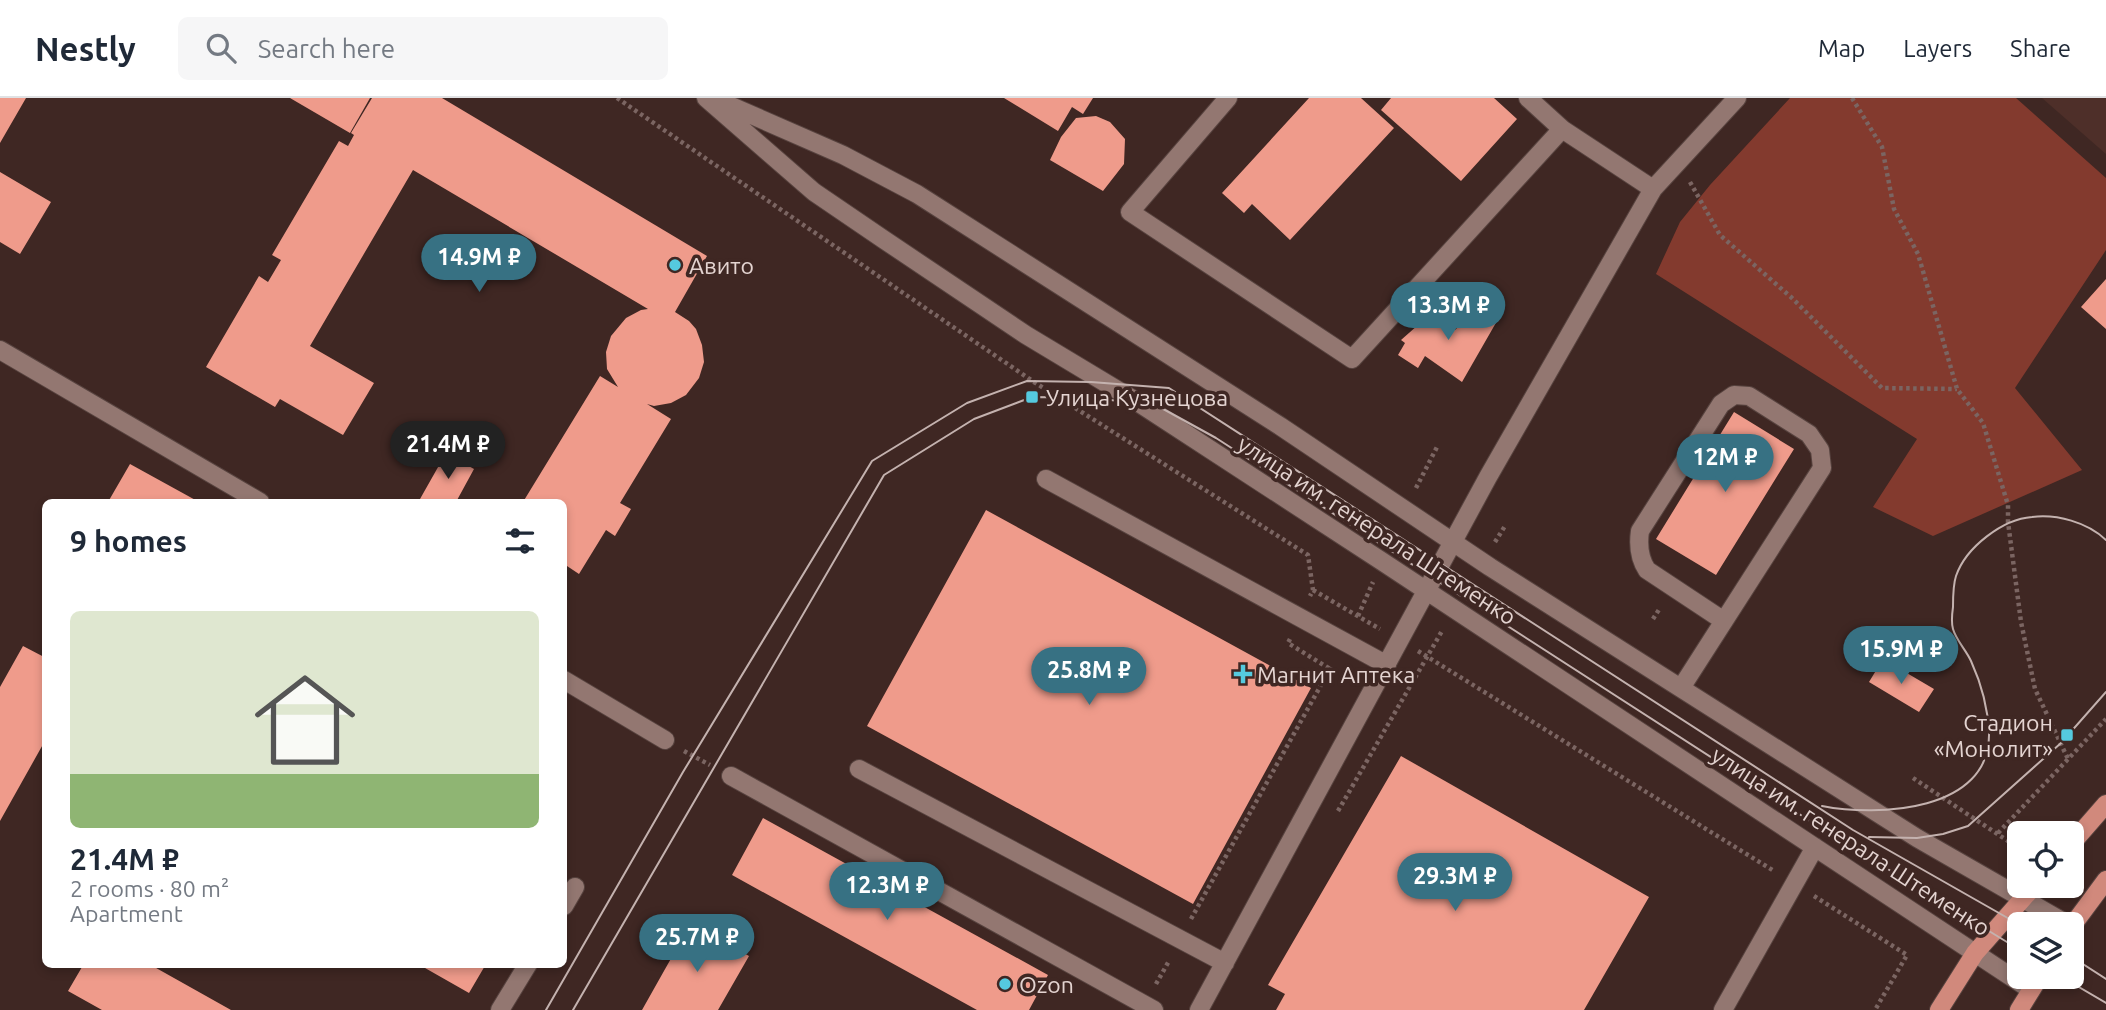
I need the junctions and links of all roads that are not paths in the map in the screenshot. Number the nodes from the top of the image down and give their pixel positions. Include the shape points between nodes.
1 (706, 98) edge
2 (714, 98) edge
3 (1228, 98) edge
4 (1528, 98) edge
5 (1737, 98) edge
6 (1562, 129) junction
7 (1653, 189) junction
8 (0, 350) edge
9 (1046, 480) dead end
10 (255, 499) edge
11 (1454, 543) junction
12 (1427, 591) junction
13 (1724, 621) junction
14 (1387, 664) junction
15 (567, 682) edge
16 (1681, 688) junction
17 (665, 740) road end
18 (859, 769) dead end
19 (731, 776) road end
20 (2106, 804) edge
21 (2084, 829) edge
22 (1815, 847) junction
23 (2106, 880) edge
24 (575, 887) dead end
25 (2022, 900) junction
26 (567, 901) edge
27 (2044, 912) edge
28 (2082, 912) edge
29 (1975, 953) junction
30 (1225, 963) junction
31 (526, 968) edge
32 (2007, 969) edge
33 (2032, 989) edge
34 (1149, 1007) edge
35 (500, 1010) edge
36 (1199, 1010) edge
37 (1723, 1010) edge
38 (1939, 1010) edge
39 (2018, 1010) edge

1 - 12 street, улица им. генерала Штеменко via 825,200 1026,335
2 - 11 street, улица им. генерала Штеменко via 843,155 917,194
3 - 6 street via 1130,212 1352,359
4 - 6 street
5 - 7 street
6 - 7 street
7 - 11 street
8 - 10 street
9 - 14 street
11 - 12 street
11 - 16 street, улица им. генерала Штеменко
12 - 14 street
12 - 22 street, улица им. генерала Штеменко
13 - 13 street via 1822,468 1821,450 1809,434 1749,396 1734,395 1721,404 1640,531 1642,562 1647,570
13 - 16 street
14 - 30 street
15 - 17 street
16 - 25 street, улица им. генерала Штеменко
18 - 30 street
19 - 34 street
20 - 21 main road
22 - 29 street, улица им. генерала Штеменко
22 - 37 street
23 - 28 main road
24 - 26 street
25 - 27 street, улица им. генерала Штеменко
25 - 29 main road
29 - 32 street, улица им. генерала Штеменко
29 - 38 main road
30 - 36 street
31 - 35 street
33 - 39 main road

